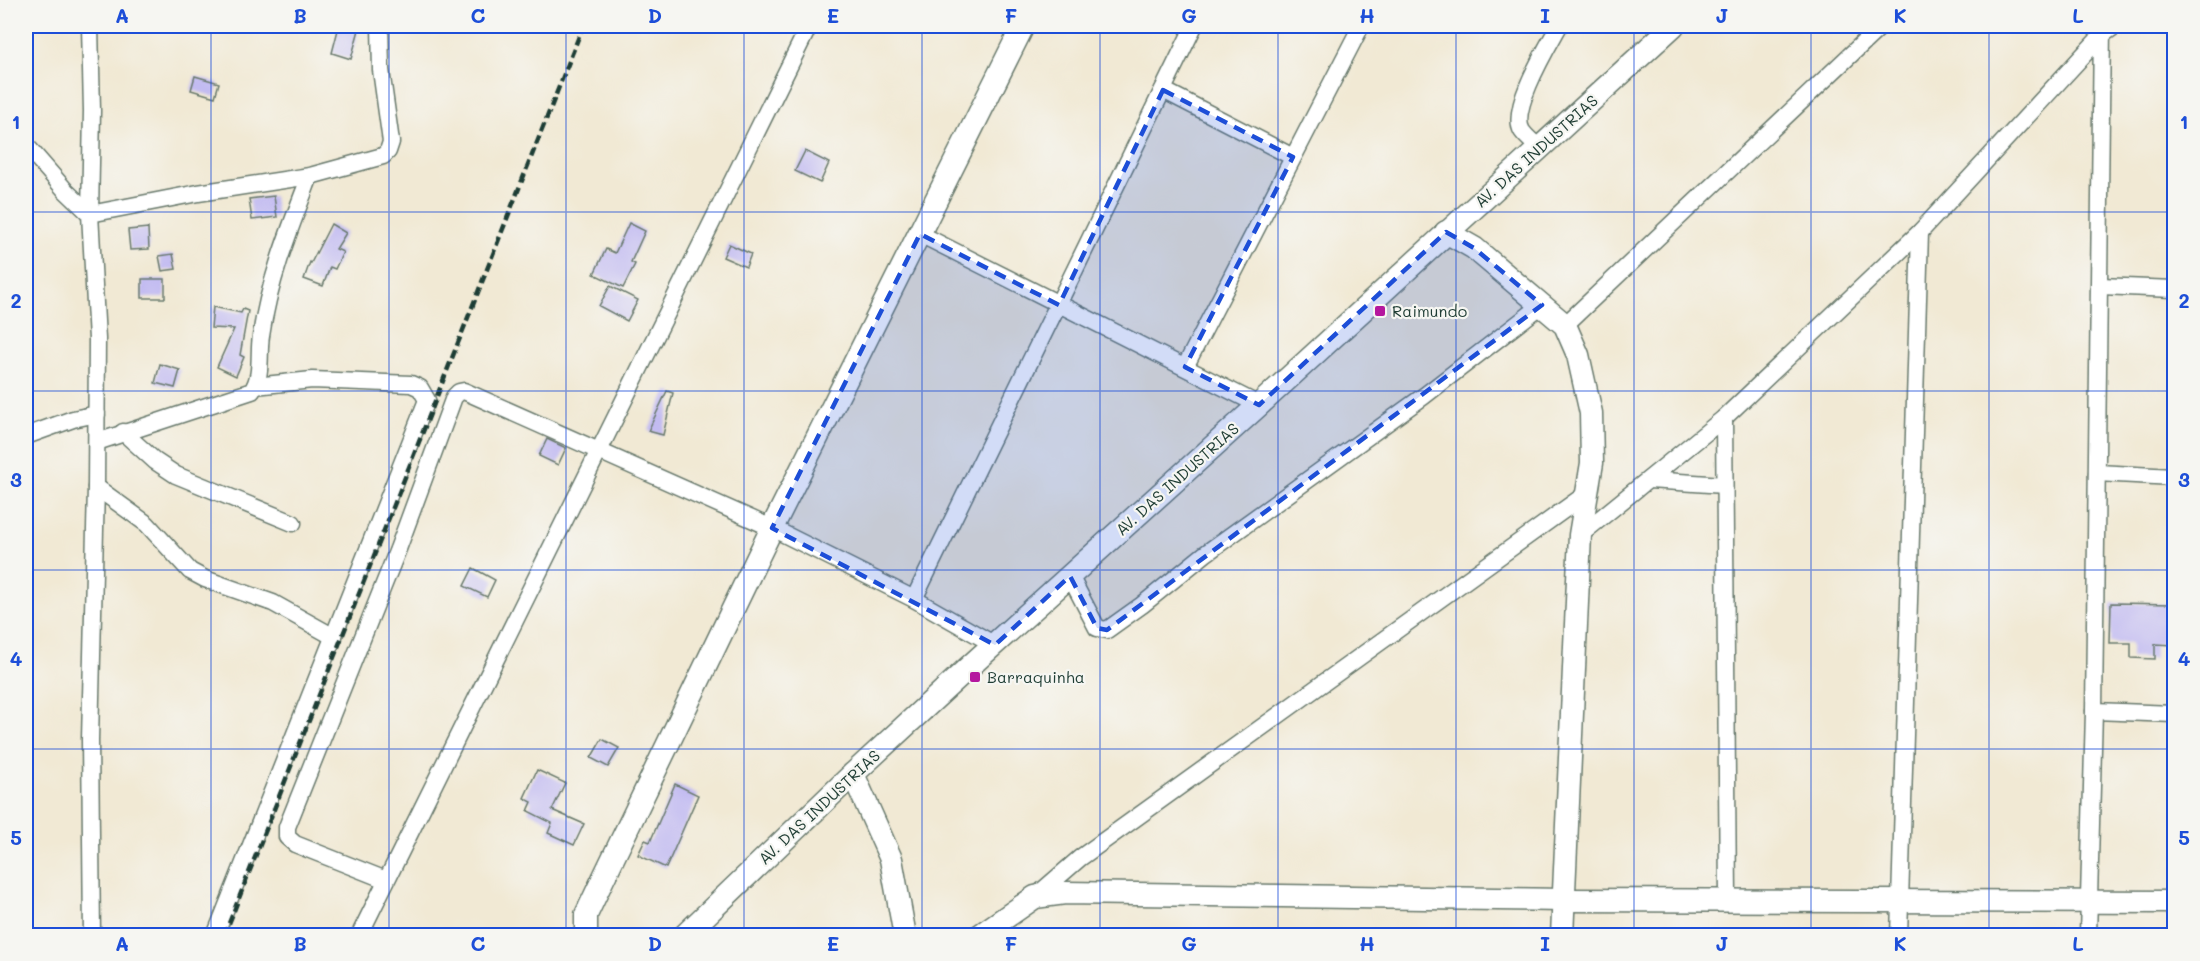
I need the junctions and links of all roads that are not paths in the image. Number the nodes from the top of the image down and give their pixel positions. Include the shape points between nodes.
1 (90, 26) edge
2 (380, 26) edge
3 (808, 26) edge
4 (1023, 26) edge
5 (1194, 26) edge
6 (1361, 26) edge
7 (1559, 26) edge
8 (1673, 26) edge
9 (1881, 26) edge
10 (2107, 29) edge
11 (1163, 90) junction
12 (26, 146) edge
13 (1539, 148) junction
14 (1293, 157) junction
15 (310, 176) junction
16 (90, 214) junction
17 (1446, 232) junction
18 (1920, 232) junction
19 (920, 234) junction
20 (2100, 286) junction
21 (2175, 289) edge
22 (1059, 305) junction
23 (1542, 305) junction
24 (1565, 325) junction
25 (1185, 367) junction
26 (255, 386) junction
27 (1259, 405) junction
28 (97, 414) junction
29 (1724, 418) junction
30 (123, 432) junction
31 (26, 436) edge
32 (97, 442) junction
33 (597, 450) junction
34 (2097, 473) junction
35 (2175, 477) edge
36 (1649, 480) junction
37 (1724, 485) junction
38 (96, 487) junction
39 (1586, 495) junction
40 (293, 523) dead end
41 (772, 528) junction
42 (1580, 535) junction
43 (1070, 576) junction
44 (914, 599) junction
45 (334, 637) junction
46 (995, 645) junction
47 (2094, 711) junction
48 (2175, 714) edge
49 (853, 774) junction
50 (386, 880) junction
51 (1035, 897) junction
52 (1728, 899) junction
53 (1563, 900) junction
54 (1900, 902) junction
55 (2175, 902) edge
56 (2089, 903) junction
57 (92, 936) edge
58 (215, 936) edge
59 (359, 936) edge
60 (586, 936) edge
61 (684, 936) edge
62 (905, 936) edge
63 (979, 936) edge
64 (1562, 936) edge
65 (1899, 936) edge
66 (2088, 936) edge

1 - 16 street
2 - 15 street via 381,69 391,142 388,151 383,156
3 - 33 street
4 - 19 street
5 - 11 street
6 - 14 street
7 - 13 street via 1519,112 1521,130
8 - 13 street, AV. DAS INDUSTRIAS
9 - 24 street
10 - 18 street
10 - 20 street
11 - 14 street
11 - 22 street
12 - 16 street
13 - 17 street, AV. DAS INDUSTRIAS
14 - 25 street
15 - 16 street
15 - 26 street via 283,244 268,300
16 - 28 street
17 - 23 street via 1474,248
17 - 27 street, AV. DAS INDUSTRIAS
18 - 29 street
18 - 54 street
19 - 22 street
19 - 41 street
20 - 21 street
20 - 34 street
22 - 25 street
22 - 44 street
23 - 24 street
23 - 43 street via 1107,630 1097,628
24 - 39 street via 1578,355 1591,413 1592,463
25 - 27 street
26 - 30 street via 239,396
26 - 45 street via 312,380 411,384 420,388 427,400
27 - 43 street, AV. DAS INDUSTRIAS
28 - 31 street
28 - 32 street
29 - 36 street
29 - 37 street
30 - 32 street
30 - 40 street via 176,475
32 - 38 street
33 - 41 street
33 - 50 street
33 - 50 street via 464,391 454,396 398,549 287,827 287,837 294,844
34 - 35 street
34 - 47 street
36 - 37 street
36 - 42 street
37 - 52 street
38 - 45 street via 147,524 190,571 273,603
38 - 57 street via 90,740
39 - 42 street
39 - 51 street via 1080,858
41 - 44 street
41 - 60 street via 586,915
42 - 53 street
43 - 46 street, AV. DAS INDUSTRIAS
44 - 46 street
45 - 58 street
46 - 49 street, AV. DAS INDUSTRIAS
47 - 48 street
47 - 56 street
49 - 61 street, AV. DAS INDUSTRIAS
49 - 62 street via 891,859
50 - 59 street
51 - 53 street via 1065,893
51 - 63 street
52 - 53 street
52 - 54 street
53 - 64 street
54 - 56 street
54 - 65 street
55 - 56 street
56 - 66 street

